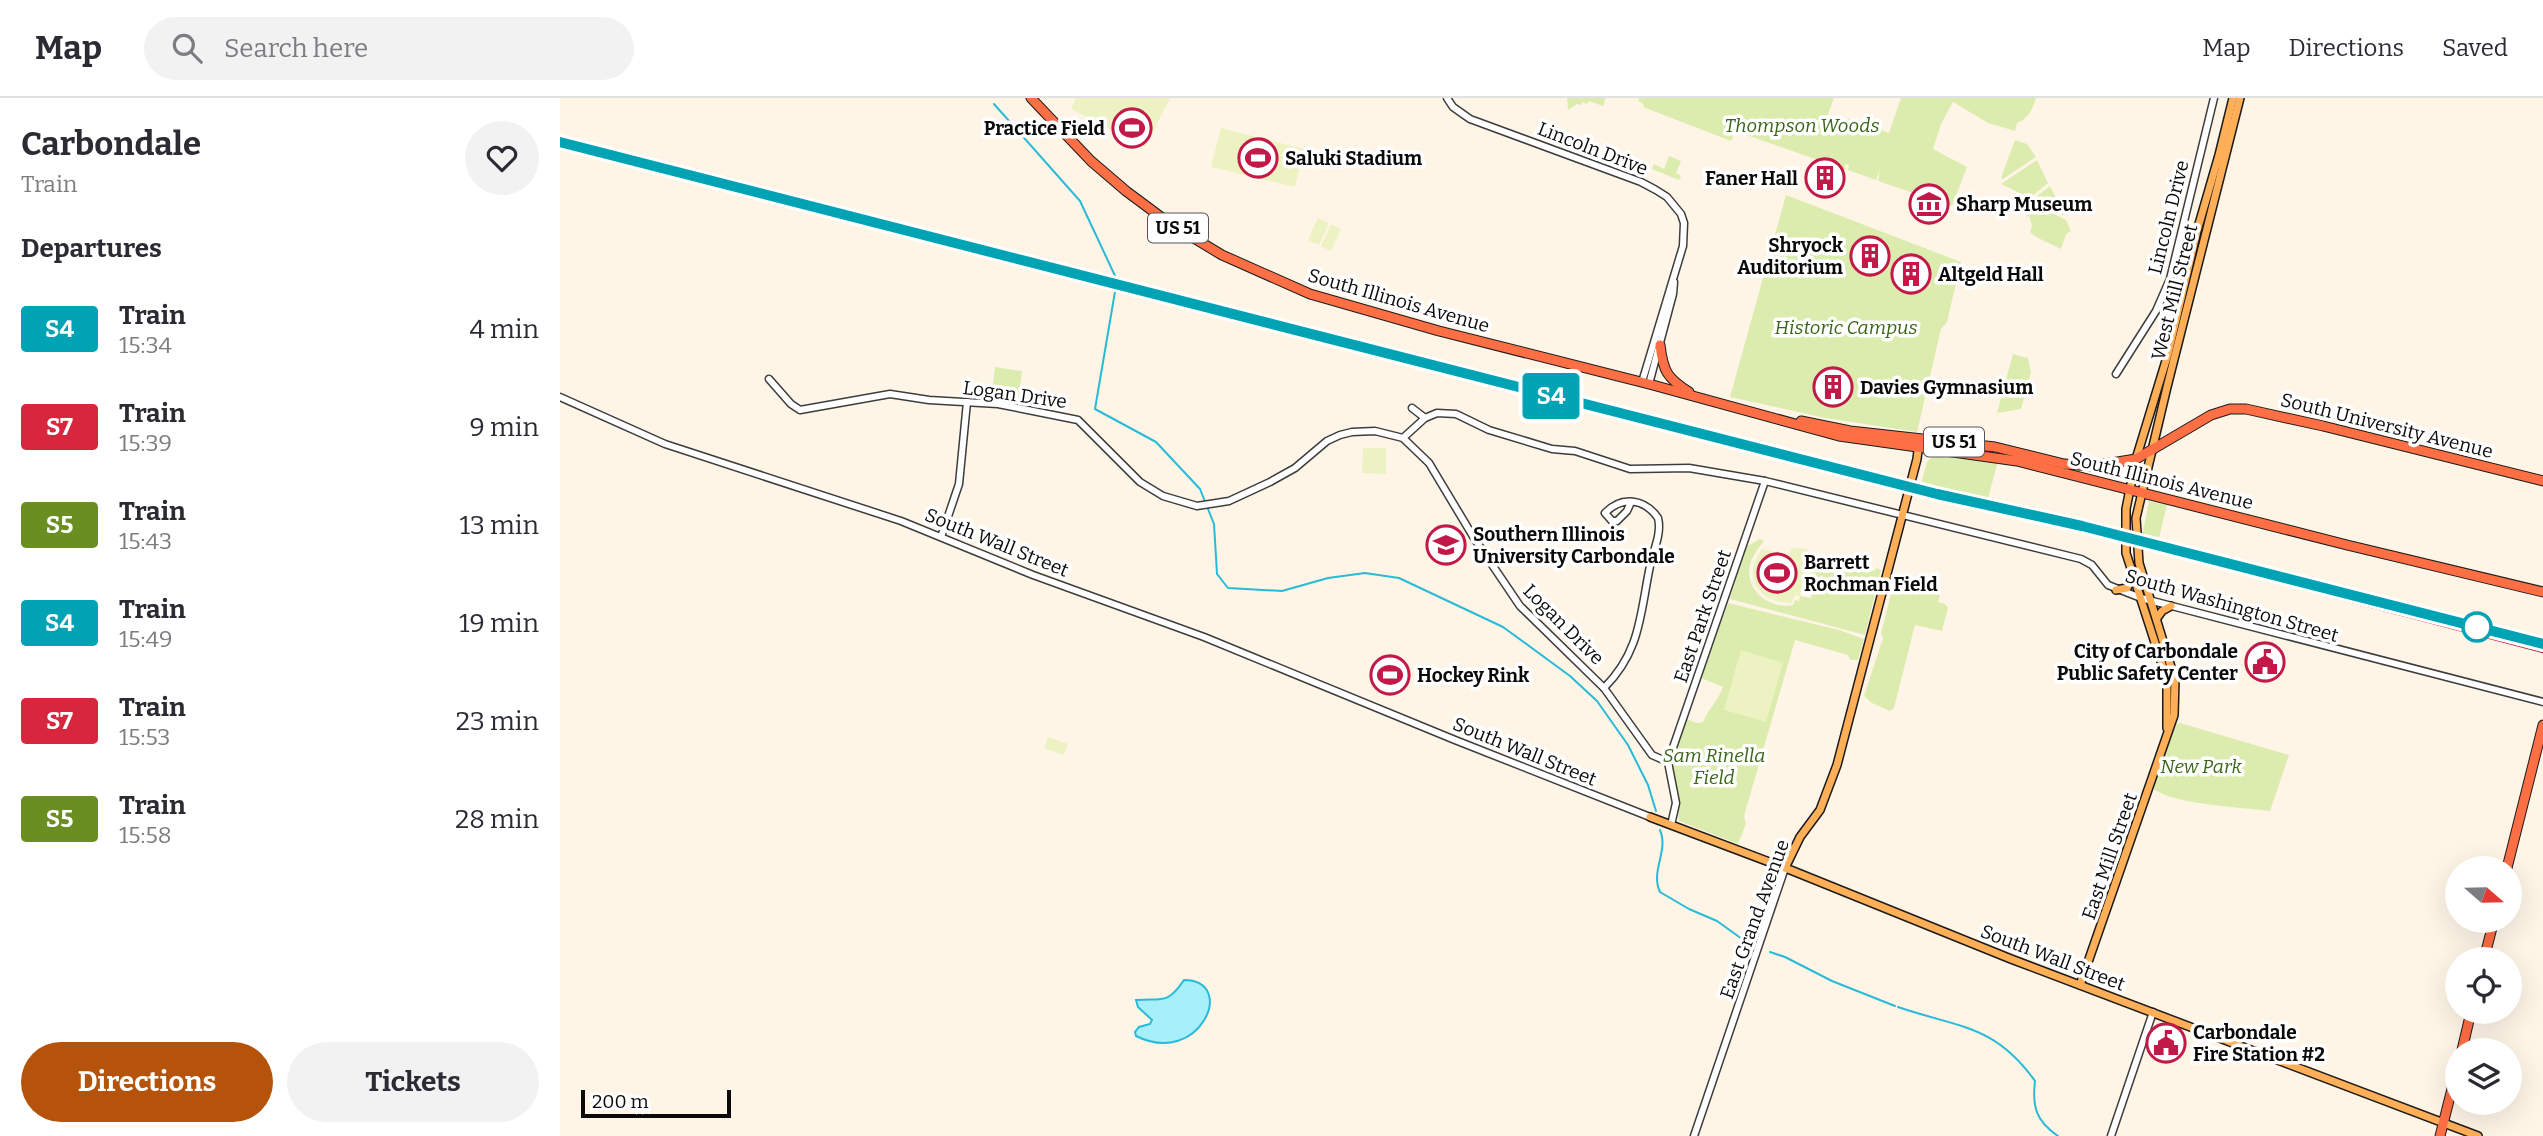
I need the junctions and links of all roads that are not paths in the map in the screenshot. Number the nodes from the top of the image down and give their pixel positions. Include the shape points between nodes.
1 (1031, 98) edge
2 (1447, 98) edge
3 (2214, 98) edge
4 (2233, 98) edge
5 (2240, 98) edge
6 (1674, 277) junction
7 (1660, 345) junction
8 (2116, 374) dead end
9 (769, 379) dead end
10 (1645, 383) junction
11 (560, 397) edge
12 (1700, 398) junction
13 (967, 402) junction
14 (1412, 408) dead end
15 (2221, 411) joint
16 (1425, 418) junction
17 (1404, 438) junction
18 (1919, 443) junction
19 (2152, 451) junction
20 (2136, 459) junction
21 (1765, 481) junction
22 (2543, 481) edge
23 (2129, 490) junction
24 (2141, 494) junction
25 (1631, 502) dead end
26 (1902, 514) junction
27 (941, 537) junction
28 (2133, 576) junction
29 (2116, 590) junction
30 (2543, 592) edge
31 (2141, 598) junction
32 (2152, 601) junction
33 (2171, 606) junction
34 (2157, 618) junction
35 (1604, 688) junction
36 (2543, 702) edge
37 (2543, 725) edge
38 (2167, 736) junction
39 (1668, 762) junction
40 (1650, 817) joint
41 (1671, 825) junction
42 (2510, 856) edge
43 (1785, 868) junction
44 (2080, 985) junction
45 (2153, 1012) junction
46 (2446, 1115) edge
47 (2444, 1125) junction
48 (1694, 1136) edge
49 (2111, 1136) edge
50 (2440, 1136) edge
51 (2478, 1136) edge

1 - 10 highway, South Illinois Avenue / US 51 via 1126,191 1169,223 1239,264 1357,309
2 - 6 street, Lincoln Drive via 1470,118 1641,182 1667,197 1684,223
3 - 8 street, Lincoln Drive via 2170,279 2156,311
4 - 20 main road, West Mill Street via 2168,354
5 - 19 main road, West Mill Street
6 - 7 street
6 - 10 street, Lincoln Drive
7 - 10 street
7 - 12 highway via 1663,367 1672,381
9 - 13 street, Logan Drive via 800,410 890,394
10 - 12 highway, South Illinois Avenue / US 51
11 - 27 street, South Wall Street via 665,444
12 - 18 highway, South Illinois Avenue / US 51 via 1839,436
13 - 17 street, Logan Drive via 1078,420 1140,482 1182,503 1206,506 1270,482 1340,435 1366,430
13 - 27 street via 959,484
14 - 16 street
15 - 19 highway, South Illinois Avenue / US 51
15 - 22 highway, South University Avenue / US 51 via 2273,414
16 - 17 street
16 - 21 street, South Washington Street via 1455,414 1501,434 1576,451 1630,470 1689,468
17 - 35 street, Logan Drive via 1429,463 1520,606
18 - 20 highway, South Illinois Avenue / US 51 via 1995,447 2083,466
18 - 23 highway, South Illinois Avenue / US 51 via 2017,461
18 - 26 main road, East Grand Avenue
19 - 20 highway, South Illinois Avenue / US 51
19 - 24 main road, West Mill Street
20 - 23 main road, West Mill Street
21 - 26 street, South Washington Street
21 - 39 street, East Park Street
23 - 24 highway, South Illinois Avenue / US 51
23 - 28 main road, East Mill Street via 2124,525
24 - 30 highway, South Illinois Avenue / US 51
24 - 32 main road, East Mill Street via 2137,552
25 - 35 street via 1644,504 1654,513 1659,536 1637,633 1623,667
26 - 29 street, South Washington Street via 2081,559
26 - 43 main road, East Grand Avenue via 1837,765 1821,810 1800,837
27 - 40 street, South Wall Street via 1217,642
28 - 29 main road via 2127,588
28 - 31 main road, East Mill Street
29 - 31 street, South Washington Street
31 - 32 street, South Washington Street
31 - 38 main road, East Mill Street via 2167,680
32 - 33 street, South Washington Street
32 - 34 main road, East Mill Street
33 - 34 main road
33 - 36 street, South Washington Street
34 - 38 main road, East Mill Street via 2175,680 2174,715
35 - 39 street, Logan Drive via 1652,755
37 - 42 highway
38 - 44 main road, East Mill Street
39 - 41 street via 1676,803
40 - 41 main road, South Wall Street
41 - 43 main road, South Wall Street
43 - 44 main road, South Wall Street
43 - 48 street, East Grand Avenue
44 - 45 main road, South Wall Street
45 - 47 main road, South Wall Street
45 - 49 street
46 - 47 highway
47 - 50 highway
47 - 51 main road, South Wall Street

